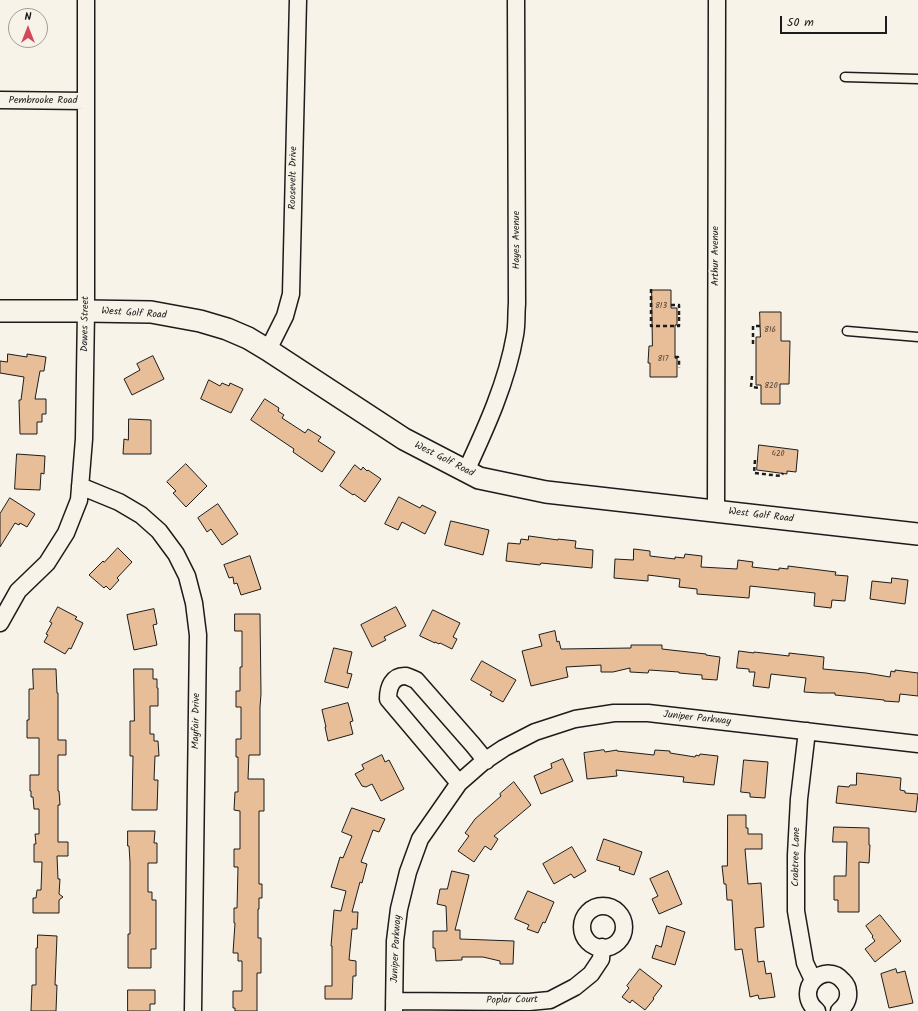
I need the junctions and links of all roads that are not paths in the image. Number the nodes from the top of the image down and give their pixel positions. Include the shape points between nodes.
1 (86, 0) edge
2 (298, 0) edge
3 (516, 0) edge
4 (717, 0) edge
5 (845, 77) dead end
6 (918, 79) edge
7 (0, 100) edge
8 (86, 101) junction
9 (0, 311) edge
10 (86, 311) junction
11 (847, 331) dead end
12 (918, 337) edge
13 (268, 350) junction
14 (466, 471) junction
15 (80, 486) junction
16 (716, 511) junction
17 (918, 534) edge
18 (0, 623) edge
19 (806, 731) junction
20 (918, 744) edge
21 (486, 760) junction
22 (459, 784) junction
23 (602, 947) dead end
24 (813, 980) junction
25 (394, 1006) edge
26 (193, 1011) edge
27 (817, 1011) edge
28 (839, 1011) edge

1 - 8 street, Dawes Street
2 - 13 street, Roosevelt Drive via 291,294 285,316
3 - 14 street, Hayes Avenue via 516,333 497,400
4 - 16 street, Arthur Avenue
5 - 6 lane
7 - 8 street, Pembrooke Road
8 - 10 street, Dawes Street
9 - 10 street, West Golf Road
10 - 13 street, West Golf Road via 151,312 200,320 248,338
10 - 15 street, Dawes Street via 84,439
11 - 12 lane
13 - 14 street, West Golf Road via 404,439
14 - 16 street, West Golf Road via 479,478 546,492
15 - 18 street, Dawes Street via 79,500 66,533 48,563 18,591
15 - 26 street, Mayfair Drive via 119,502 141,515 159,531 176,554 187,576 194,603 198,635
16 - 17 street, West Golf Road
19 - 20 street, Juniper Parkway
19 - 21 street, Juniper Parkway via 648,713 614,713 575,719 535,732
19 - 24 street, Crabtree Lane via 799,799 796,911 805,963
21 - 22 street, Juniper Parkway
21 - 22 street via 416,680 407,676 393,681 388,691 388,699
22 - 25 street, Juniper Parkway via 420,839 408,872 396,935
23 - 25 street, Poplar Court via 601,959 591,974 575,987 550,1000
24 - 27 street via 808,995 809,1002
24 - 28 street via 828,974 841,978 848,989 848,996 847,1002

